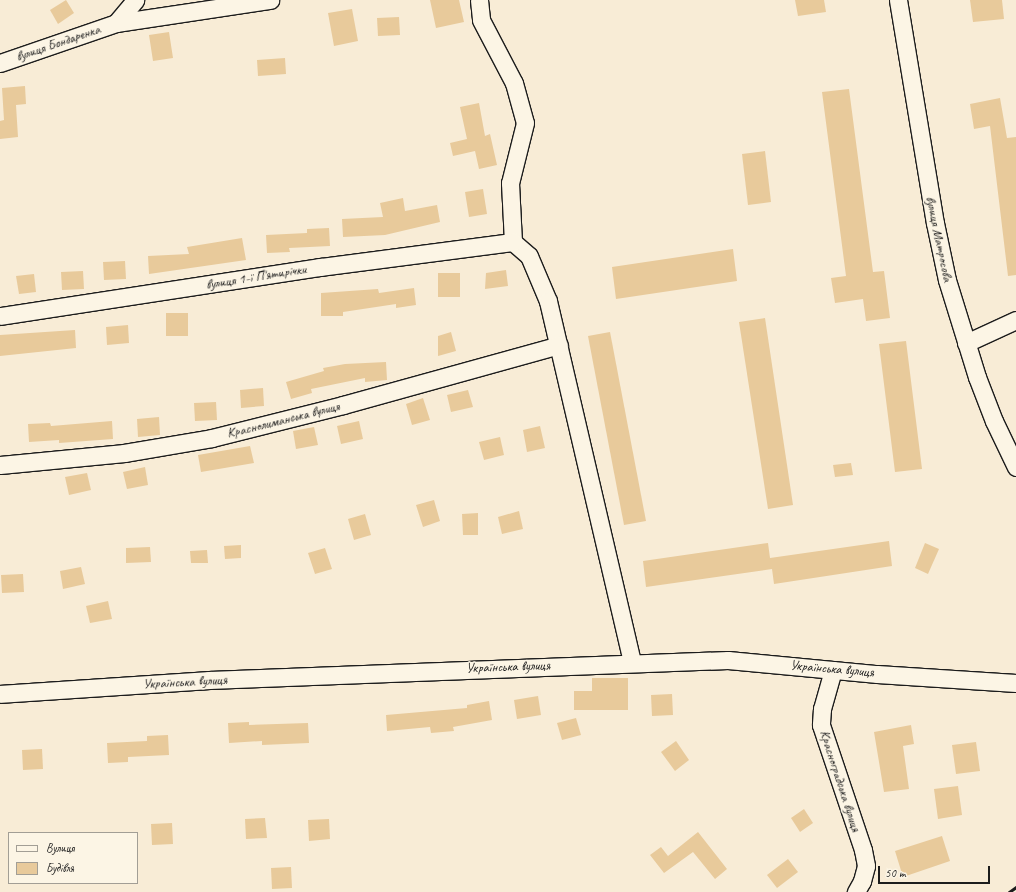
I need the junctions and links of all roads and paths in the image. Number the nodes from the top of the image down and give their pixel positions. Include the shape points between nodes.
1 (135, 0) edge
2 (270, 0) edge
3 (479, 0) edge
4 (898, 0) edge
5 (116, 23) junction
6 (0, 63) edge
7 (513, 242) junction
8 (0, 316) edge
9 (1016, 320) edge
10 (966, 343) junction
11 (559, 345) junction
12 (0, 465) edge
13 (1016, 467) edge
14 (632, 662) junction
15 (833, 670) junction
16 (1016, 683) edge
17 (0, 694) edge
18 (856, 892) edge

1 - 5 street, вулиця Бондаренка
2 - 5 street, вулиця Бондаренка
3 - 7 street via 481,20 514,82 525,123 510,183
4 - 10 street, вулиця Матросова via 902,38 935,223
5 - 6 street, вулиця Бондаренка
7 - 8 street, вулиця 1-ї П'ятирічки via 320,267
7 - 11 street via 529,256 548,302
9 - 10 street
10 - 13 street, вулиця Матросова via 994,421
11 - 12 street, Краснолиманська вулиця via 344,405 212,438 132,452
11 - 14 street
14 - 15 street, Українська вулиця via 728,660
14 - 17 street, Українська вулиця via 209,680
15 - 16 street, Українська вулиця
15 - 18 street, Красноградська вулиця via 822,709 821,725 863,850 866,866

